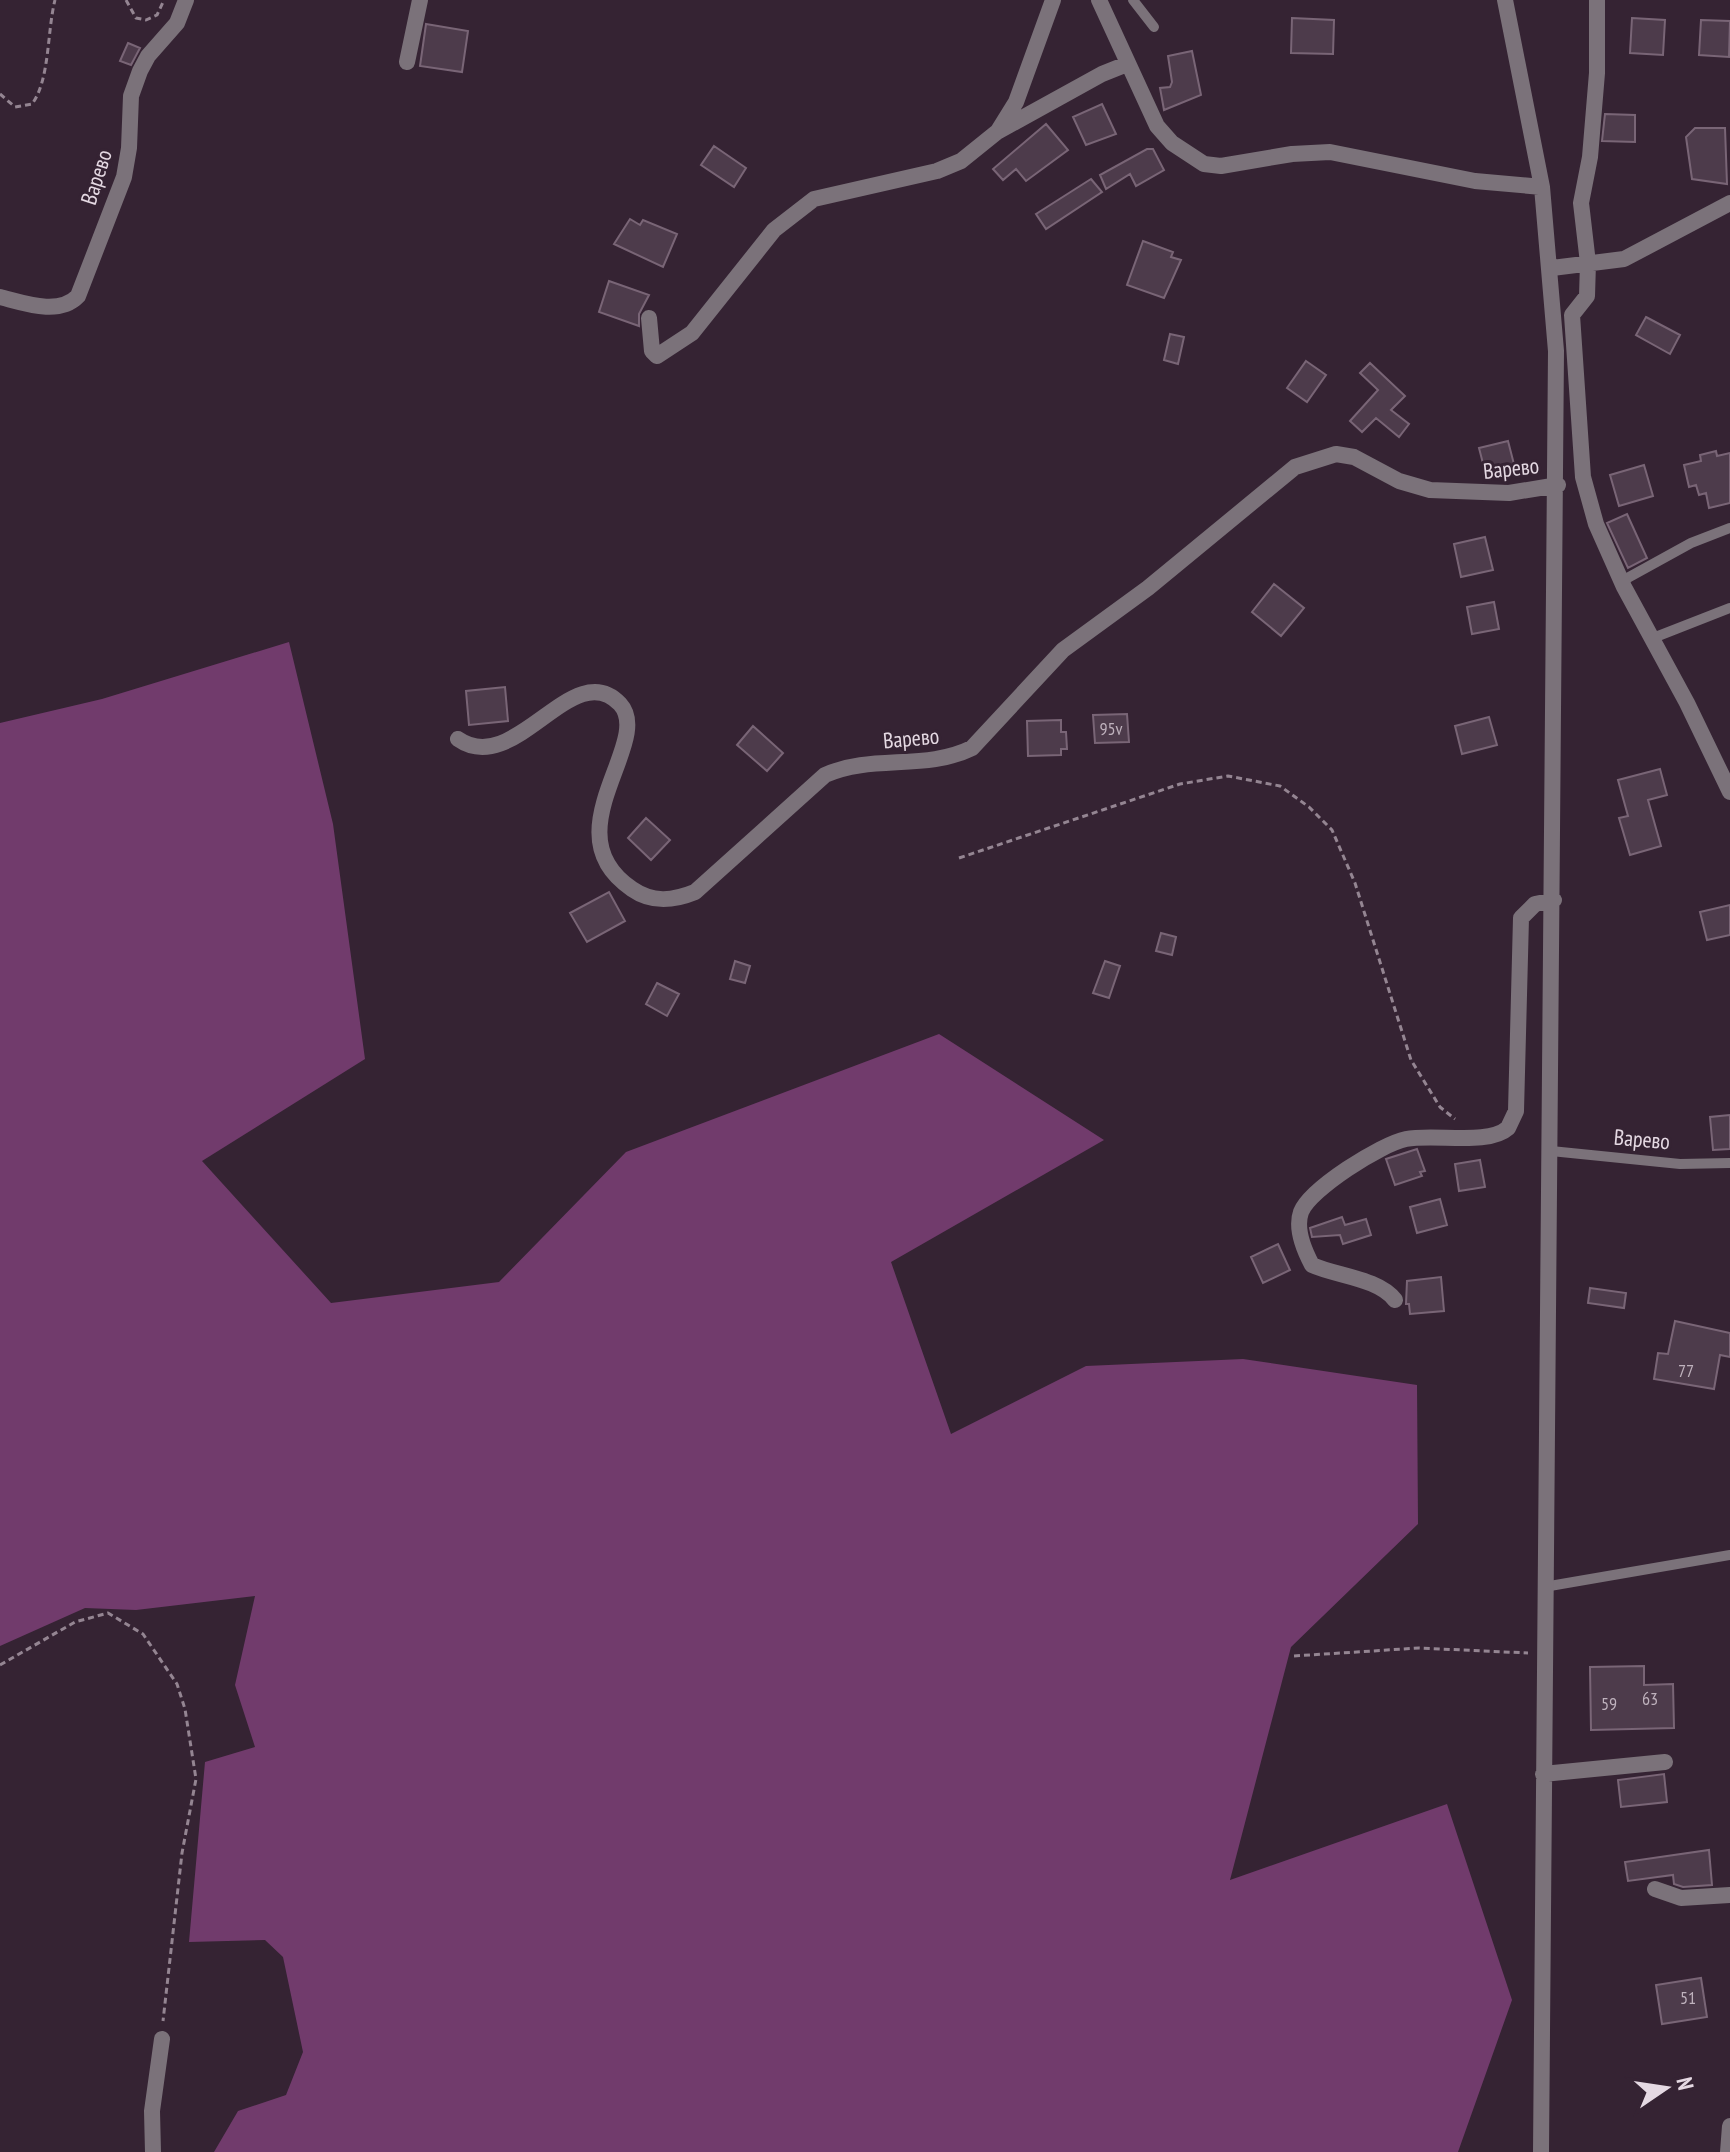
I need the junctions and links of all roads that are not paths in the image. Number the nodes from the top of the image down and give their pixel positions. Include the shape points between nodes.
1 (186, 0) edge
2 (420, 0) edge
3 (1053, 0) edge
4 (1099, 0) edge
5 (1133, 0) edge
6 (1505, 0) edge
7 (1597, 0) edge
8 (1154, 27) dead end
9 (407, 62) dead end
10 (1127, 64) junction
11 (997, 132) junction
12 (1542, 187) junction
13 (1730, 203) edge
14 (1588, 263) junction
15 (1552, 268) junction
16 (0, 297) edge
17 (649, 318) dead end
18 (1558, 485) junction
19 (1730, 528) edge
20 (1622, 581) junction
21 (1730, 608) edge
22 (1653, 638) junction
23 (458, 739) dead end
24 (1730, 792) edge
25 (1554, 900) junction
26 (1551, 1151) junction
27 (1730, 1163) edge
28 (1395, 1300) dead end
29 (1730, 1555) edge
30 (1544, 1587) junction
31 (1665, 1762) dead end
32 (1543, 1774) junction
33 (1655, 1889) dead end
34 (1730, 1895) edge
35 (162, 2039) road end
36 (1730, 2126) edge
37 (153, 2152) edge
38 (1541, 2152) edge
39 (1728, 2152) edge

1 - 16 street, Варево via 177,23 140,71 131,96 124,177 78,296 69,305 52,307
2 - 9 street
3 - 11 street via 1016,102
4 - 10 street
5 - 8 lane
6 - 12 street
7 - 14 street via 1597,73 1581,203
10 - 11 street
10 - 12 street via 1163,136 1204,164 1330,152 1475,181
11 - 17 street via 961,161 937,171 814,199 774,230 692,333 657,356
12 - 15 street
13 - 14 street via 1624,259
14 - 15 street
14 - 20 street via 1587,296 1572,315 1583,477 1596,524
15 - 18 street
18 - 23 street, Варево via 1509,493 1430,490 1336,454 1295,467 1063,650 972,748 954,756 852,766 825,775 695,892 667,900 637,893 606,858 598,825 628,728 624,710 612,698 596,693 571,699 490,748 476,750
18 - 25 street
19 - 20 lane
20 - 22 street
21 - 22 lane
22 - 24 street
25 - 26 street
25 - 28 street via 1535,904 1521,918 1514,1117 1503,1133 1391,1143 1350,1168 1301,1213 1299,1229 1312,1265 1390,1293
26 - 27 lane, Варево via 1665,1163
26 - 30 street
29 - 30 lane
30 - 32 street
31 - 32 street
32 - 38 street
33 - 34 street via 1681,1898
35 - 37 street via 152,2111
36 - 39 street

